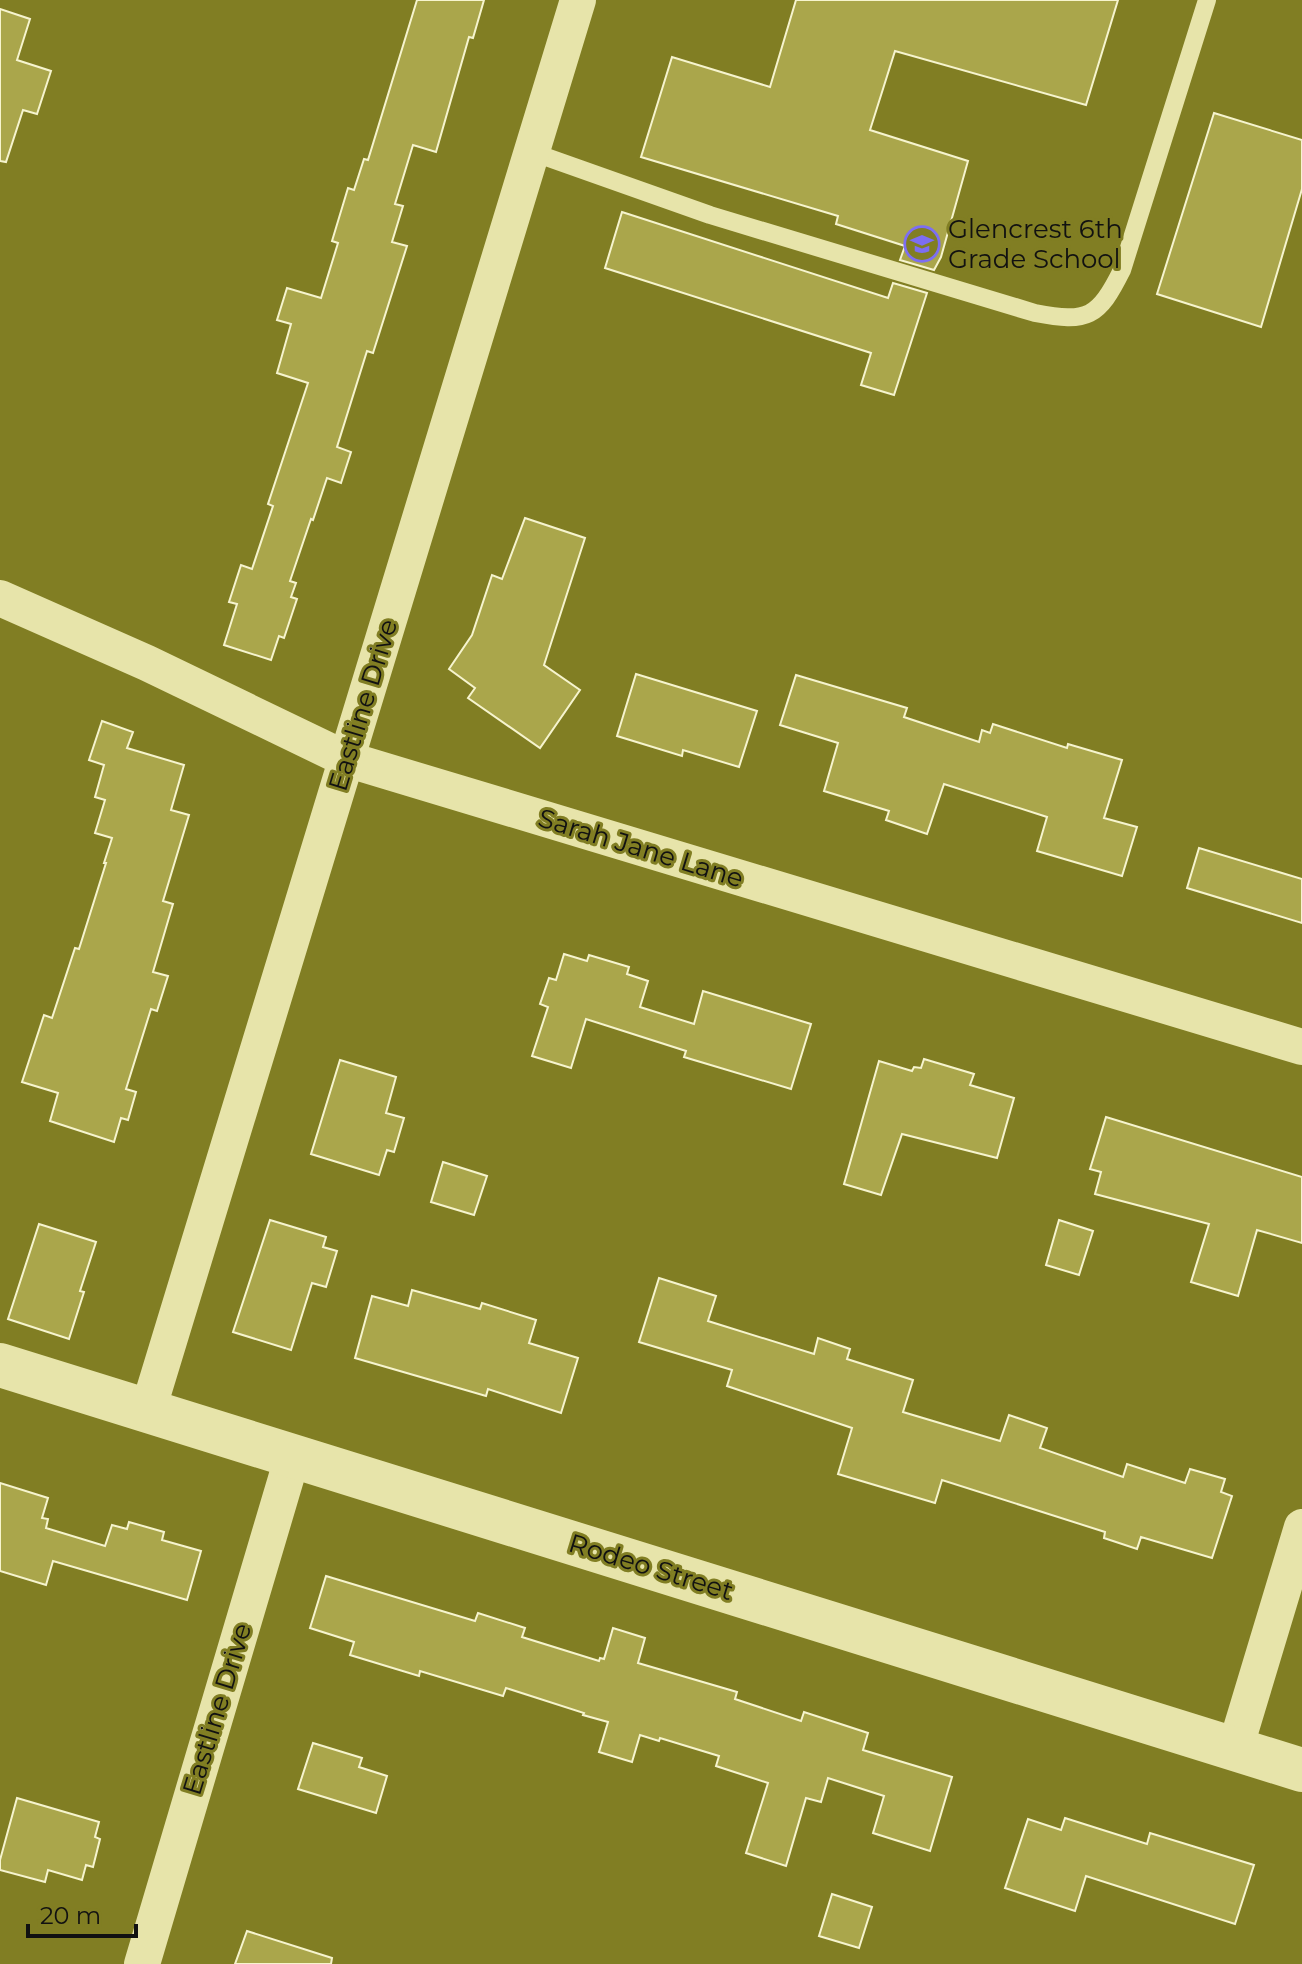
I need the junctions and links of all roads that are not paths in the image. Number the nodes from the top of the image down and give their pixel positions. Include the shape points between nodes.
1 (578, 0) edge
2 (1207, 0) edge
3 (532, 152) junction
4 (0, 598) edge
5 (346, 759) junction
6 (1302, 1047) edge
7 (0, 1365) edge
8 (148, 1410) junction
9 (293, 1455) junction
10 (1302, 1527) edge
11 (1235, 1749) junction
12 (1302, 1770) edge
13 (142, 1964) edge

1 - 3 street, Eastline Drive
2 - 3 lane via 1122,270 1106,302 1091,314 1067,319 1035,313 710,215
3 - 5 street, Eastline Drive
4 - 5 street, Sarah Jane Lane
5 - 6 street, Sarah Jane Lane
5 - 8 street, Eastline Drive
7 - 8 street, Rodeo Street
8 - 9 street, Rodeo Street
9 - 11 street, Rodeo Street
9 - 13 street, Eastline Drive
10 - 11 street
11 - 12 street, Rodeo Street

